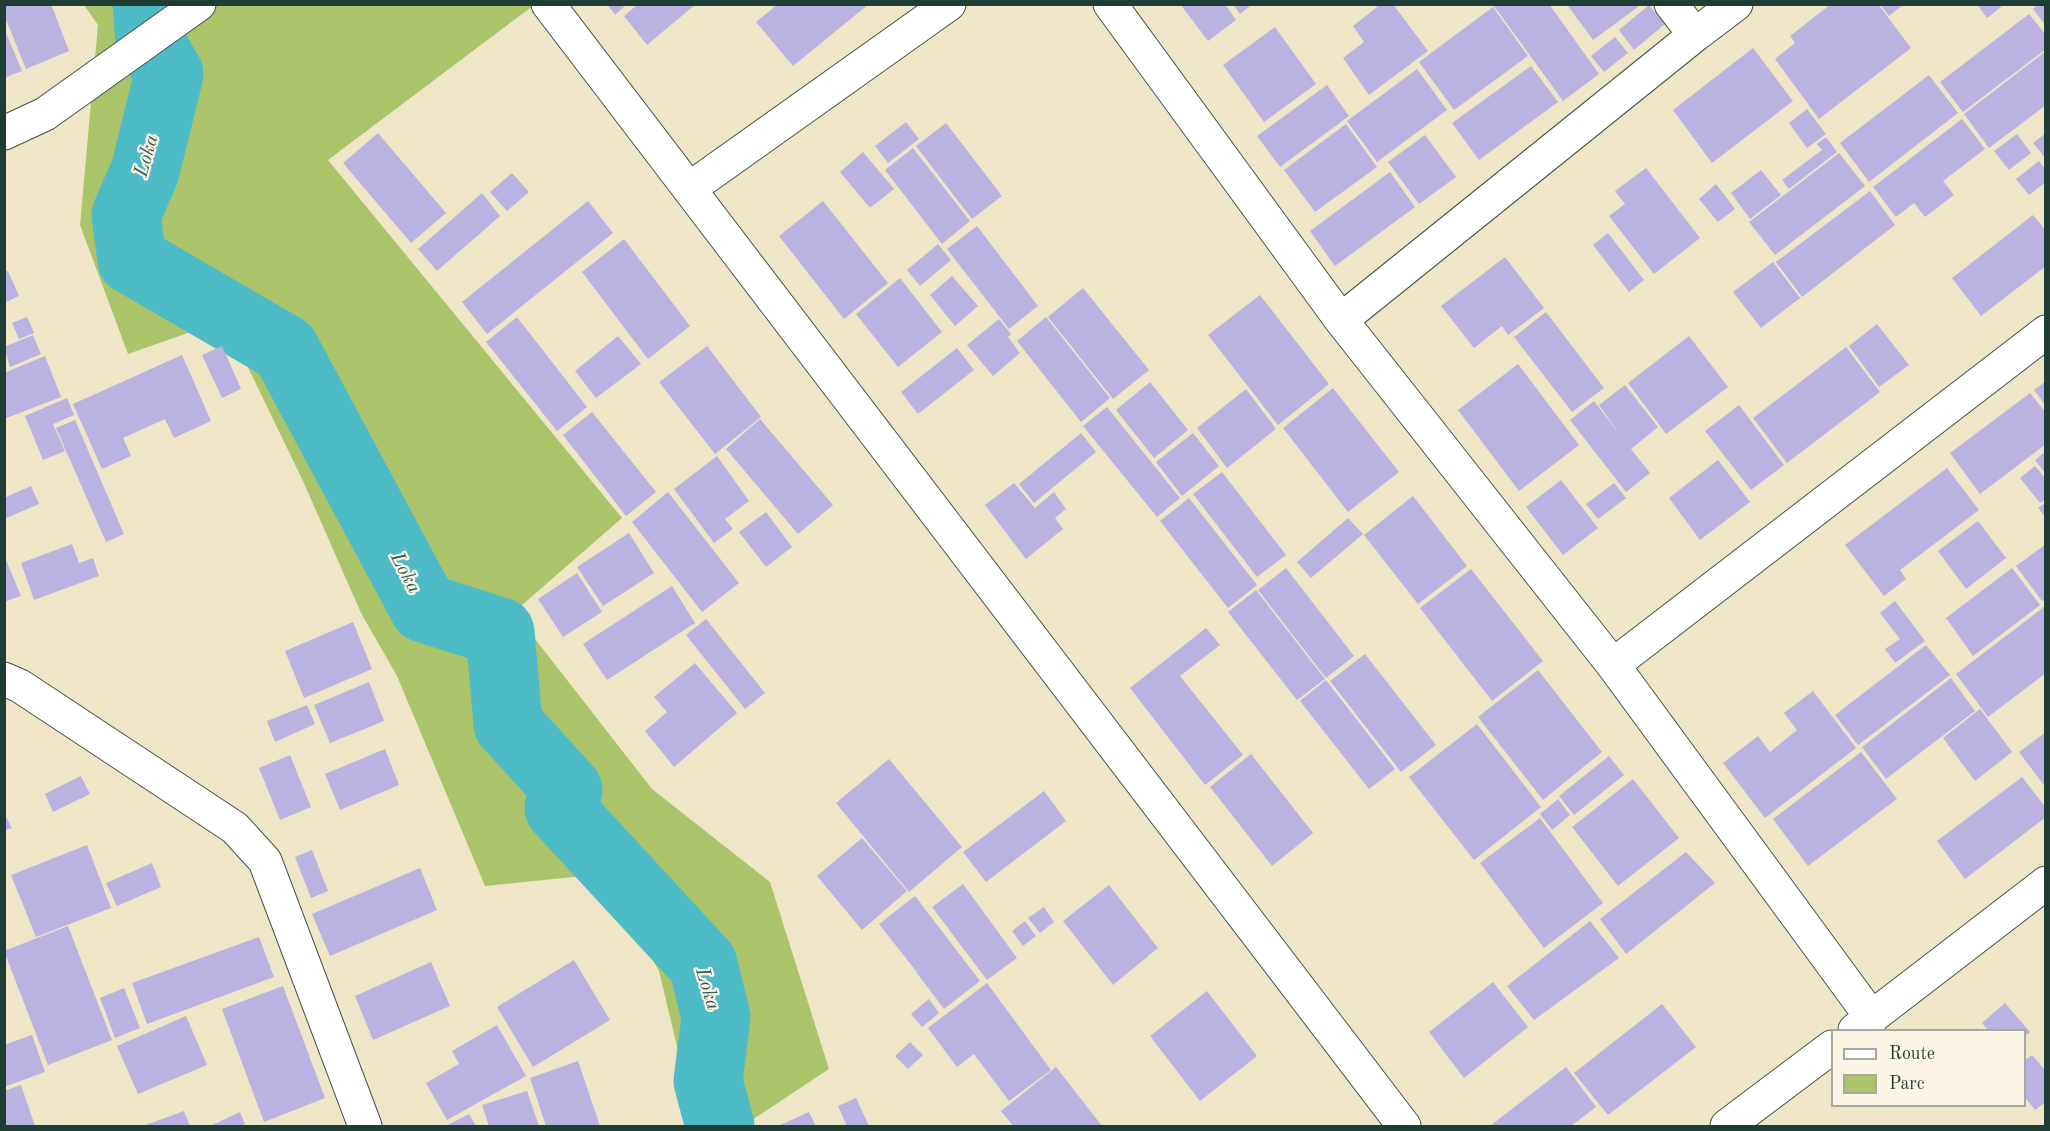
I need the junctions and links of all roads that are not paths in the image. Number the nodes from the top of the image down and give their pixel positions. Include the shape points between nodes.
1 (199, 4) edge
2 (549, 4) edge
3 (949, 4) edge
4 (1110, 4) edge
5 (1671, 4) edge
6 (1736, 4) edge
7 (1695, 35) junction
8 (4, 133) edge
9 (689, 189) junction
10 (1341, 320) junction
11 (2046, 332) edge
12 (1613, 665) junction
13 (4, 679) edge
14 (2046, 883) edge
15 (1863, 1024) edge
16 (1831, 1048) edge
17 (364, 1126) edge
18 (1404, 1126) edge
19 (1727, 1126) edge

1 - 8 street via 45,114
2 - 9 street
3 - 9 street
4 - 10 street
5 - 7 street
6 - 7 street
7 - 10 street
9 - 18 street
10 - 12 street
11 - 12 street
12 - 15 street
13 - 17 street via 235,828 265,861
14 - 15 street
16 - 19 street

